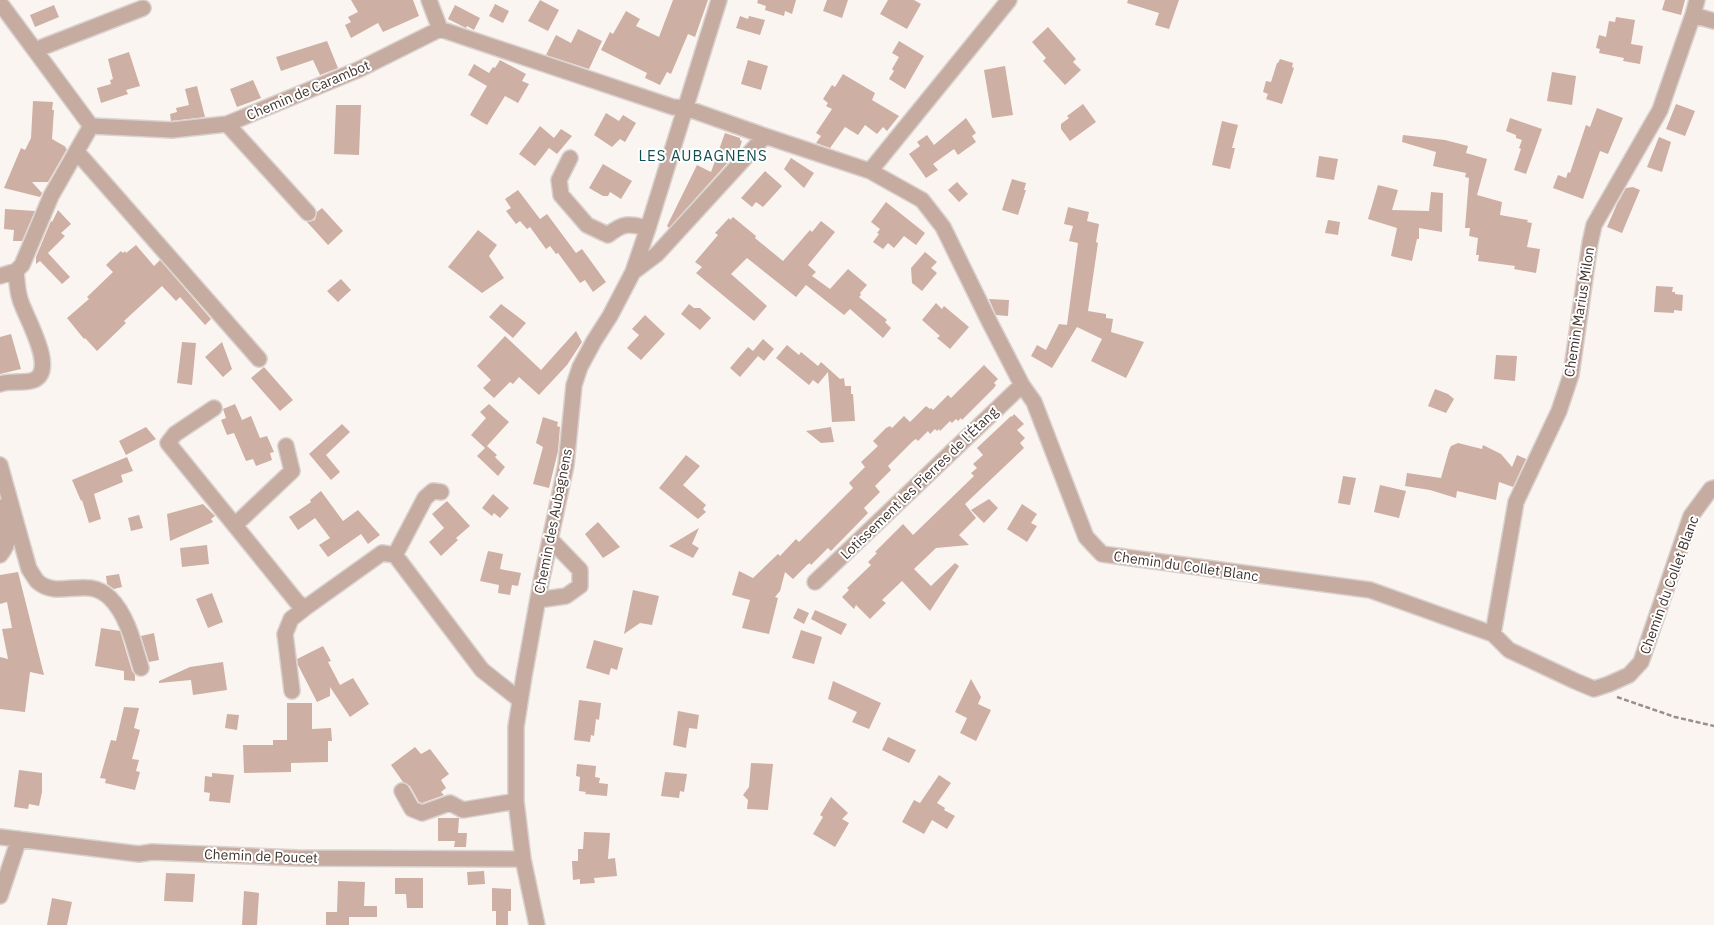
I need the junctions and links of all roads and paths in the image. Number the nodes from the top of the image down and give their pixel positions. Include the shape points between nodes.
1 (429, 0) edge
2 (719, 0) edge
3 (1009, 0) edge
4 (0, 3) edge
5 (1695, 7) edge
6 (143, 8) dead end
7 (1714, 21) edge
8 (440, 30) junction
9 (35, 50) junction
10 (686, 108) junction
11 (227, 124) junction
12 (91, 126) junction
13 (765, 136) junction
14 (77, 152) junction
15 (570, 158) dead end
16 (870, 171) junction
17 (308, 213) dead end
18 (648, 228) junction
19 (16, 272) junction
20 (633, 272) junction
21 (0, 276) edge
22 (259, 359) dead end
23 (0, 384) edge
24 (1022, 385) junction
25 (214, 408) dead end
26 (286, 446) dead end
27 (0, 465) edge
28 (1714, 488) edge
29 (441, 492) dead end
30 (0, 508) edge
31 (235, 525) junction
32 (551, 540) junction
33 (0, 555) edge
34 (395, 555) junction
35 (815, 582) dead end
36 (538, 600) junction
37 (305, 608) junction
38 (1493, 634) junction
39 (141, 668) dead end
40 (1594, 688) junction
41 (292, 691) dead end
42 (520, 700) junction
43 (1714, 726) edge
44 (402, 792) dead end
45 (516, 800) junction
46 (0, 837) edge
47 (19, 838) junction
48 (523, 859) junction
49 (0, 896) edge
50 (537, 925) edge

1 - 8 street
2 - 10 street, Chemin des Aubagnens
3 - 16 street
4 - 9 street
5 - 7 street
5 - 38 street, Chemin Marius Milon via 1660,110 1594,225 1571,375 1559,412 1516,502
6 - 9 street
8 - 10 street via 673,107
8 - 11 street, Chemin de Carambot via 360,69
9 - 12 street
10 - 13 street, Chemin du Collet Blanc
10 - 18 street, Chemin des Aubagnens
11 - 12 street, Chemin de Carambot via 172,130
11 - 17 street
12 - 14 street
13 - 16 street, Chemin du Collet Blanc
13 - 20 street via 657,254
14 - 19 street via 51,196 22,265
14 - 22 street
15 - 18 street via 559,180 561,196 587,225 608,235 620,226 631,224
16 - 24 street, Chemin du Collet Blanc via 922,200 942,227
18 - 20 street, Chemin des Aubagnens
19 - 21 street
19 - 23 street via 19,298 43,356 44,367 33,381
20 - 32 street, Chemin des Aubagnens via 580,367 574,385 566,465
24 - 35 street, Lotissement les Pierres de l'Étang
24 - 38 street, Chemin du Collet Blanc via 1034,402 1086,537 1102,554 1370,590
25 - 31 street via 174,434 168,443
26 - 31 street via 292,471
27 - 39 street via 29,569 39,582 49,587 60,590 88,587 110,598 129,630
28 - 40 street, Chemin du Collet Blanc via 1691,516 1641,662 1629,675
29 - 34 street via 433,491 426,498
30 - 33 street via 8,537 7,547
31 - 37 street
32 - 36 street, Chemin des Aubagnens
32 - 36 street via 580,570 580,586 566,596
34 - 37 street via 382,553
34 - 42 street via 482,670
36 - 42 street, Chemin des Aubagnens
37 - 41 street via 291,620 285,634
38 - 40 street, Chemin du Collet Blanc via 1509,650
40 - 43 path via 1675,717
42 - 45 street, Chemin des Aubagnens via 516,728
44 - 45 street via 412,809 422,813 450,803 463,810
45 - 48 street, Chemin des Aubagnens
46 - 47 street, Chemin de Poucet
47 - 48 street, Chemin de Poucet via 139,854
47 - 49 street
48 - 50 street, Chemin des Aubagnens

